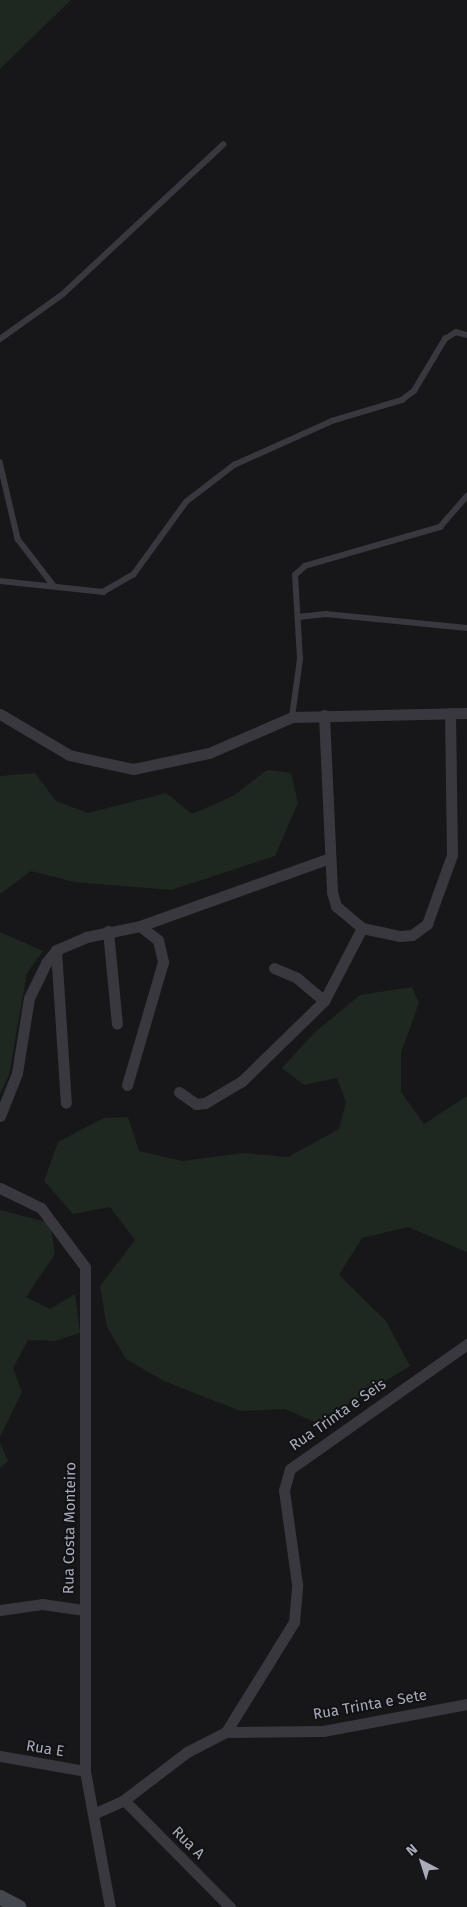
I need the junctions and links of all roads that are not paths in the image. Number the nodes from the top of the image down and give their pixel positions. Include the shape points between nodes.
1 (223, 144) dead end
2 (467, 335) edge
3 (0, 339) edge
4 (0, 462) edge
5 (467, 496) edge
6 (0, 581) edge
7 (54, 586) junction
8 (298, 617) junction
9 (467, 628) edge
10 (467, 713) edge
11 (0, 714) edge
12 (450, 714) junction
13 (324, 715) junction
14 (292, 717) junction
15 (330, 858) junction
16 (140, 926) junction
17 (362, 928) junction
18 (108, 931) junction
19 (56, 950) junction
20 (274, 968) dead end
21 (324, 1001) junction
22 (117, 1024) dead end
23 (127, 1085) dead end
24 (179, 1092) dead end
25 (66, 1103) dead end
26 (0, 1116) edge
27 (0, 1188) edge
28 (467, 1344) edge
29 (0, 1610) edge
30 (83, 1610) junction
31 (467, 1704) edge
32 (226, 1732) junction
33 (0, 1756) edge
34 (85, 1771) junction
35 (124, 1800) junction
36 (93, 1814) junction
37 (0, 1897) edge
38 (19, 1907) edge
39 (110, 1907) edge
40 (230, 1907) edge

1 - 3 lane via 64,294
2 - 7 lane via 456,332 445,339 414,391 402,400 332,421 234,465 186,502 133,575 103,592
4 - 7 lane via 18,540
5 - 8 lane via 440,527 305,566 295,575
6 - 7 lane
8 - 9 lane via 326,614
8 - 14 lane via 300,660
10 - 12 street
11 - 14 street via 68,755 133,769 210,753
12 - 13 street
12 - 17 street via 452,855 434,912 422,930 412,935
13 - 14 street
13 - 15 street
15 - 16 street
15 - 17 street via 336,906
16 - 18 street
16 - 23 street via 158,940 162,962
17 - 21 street
18 - 19 street
18 - 22 street
19 - 25 street
19 - 26 street via 29,998 17,1073
20 - 21 street via 297,978
21 - 24 street via 226,1093 196,1104
27 - 30 street, Rua Costa Monteiro via 40,1208 85,1267
28 - 32 street, Rua Trinta e Seis via 290,1469 284,1490 297,1584 294,1622
29 - 30 street via 42,1604
30 - 34 street, Rua Costa Monteiro
31 - 32 street, Rua Trinta e Sete via 323,1731
32 - 35 street, Rua Trinta e Sete via 181,1756
33 - 34 street, Rua E
34 - 36 street, Rua Costa Monteiro
35 - 36 street, Rua Trinta e Sete
35 - 40 street, Rua A
36 - 39 street, Rua Costa Monteiro
37 - 38 main road

